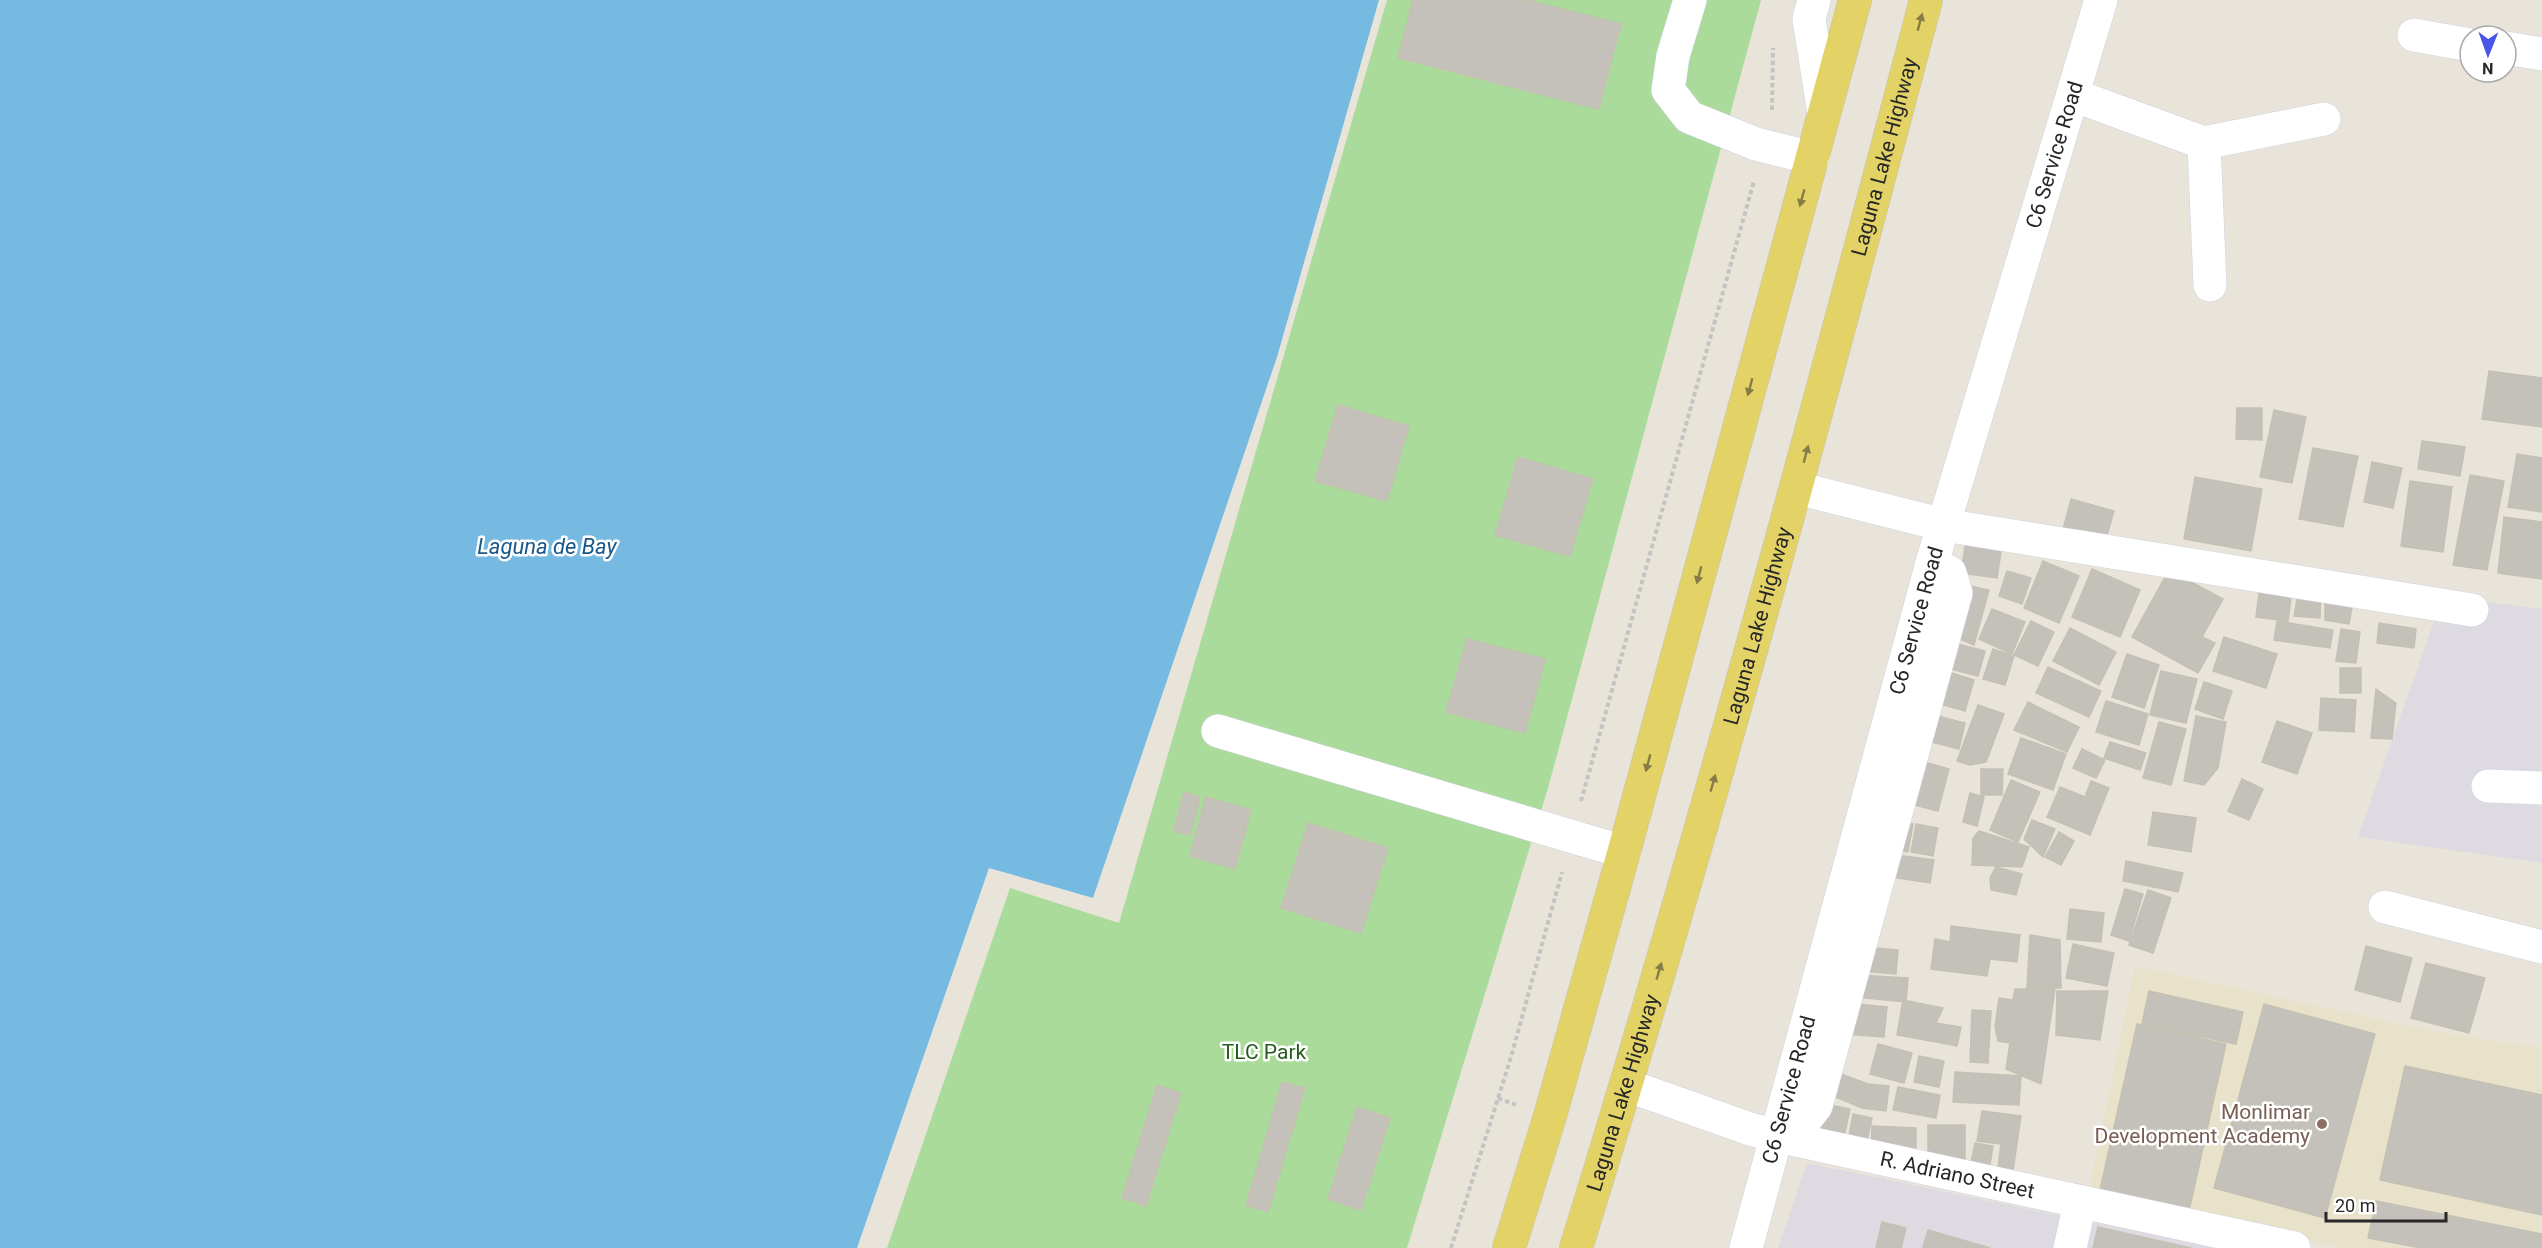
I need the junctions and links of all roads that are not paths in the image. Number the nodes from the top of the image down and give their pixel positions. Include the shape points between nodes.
1 (1690, 0) edge
2 (1814, 0) edge
3 (1855, 0) edge
4 (1926, 0) edge
5 (2101, 0) edge
6 (2414, 35) dead end
7 (2458, 43) edge
8 (2518, 50) edge
9 (2542, 54) edge
10 (2073, 95) junction
11 (1824, 114) junction
12 (2324, 119) dead end
13 (2204, 143) junction
14 (1813, 158) junction
15 (2210, 285) dead end
16 (1797, 489) junction
17 (1944, 525) junction
18 (2472, 610) dead end
19 (1218, 731) dead end
20 (2488, 786) dead end
21 (2542, 788) edge
22 (1624, 852) junction
23 (2385, 907) dead end
24 (2542, 947) edge
25 (1626, 1085) junction
26 (1763, 1132) junction
27 (2080, 1203) junction
28 (1509, 1248) edge
29 (1576, 1248) edge
30 (1746, 1248) edge
31 (2070, 1248) edge
32 (2294, 1248) edge

1 - 14 street via 1673,56 1668,90 1689,117 1764,145
2 - 11 street via 1809,19
3 - 11 main road
16 -> 4 main road, Laguna Lake Highway
5 - 10 street, C6 Service Road
6 - 7 street
8 - 9 street
10 - 13 street
10 - 17 street, C6 Service Road
11 - 14 main road
12 - 13 street
13 - 15 street
14 -> 22 main road
16 - 17 street
25 -> 16 main road, Laguna Lake Highway
17 - 18 street
17 - 26 street, C6 Service Road
19 - 22 street
20 - 21 street
22 - 28 main road
23 - 24 street
25 - 26 street, R. Adriano Street
25 - 29 main road, Laguna Lake Highway
26 - 27 street, R. Adriano Street
26 - 30 street, C6 Service Road
27 - 31 street
27 - 32 street, R. Adriano Street

